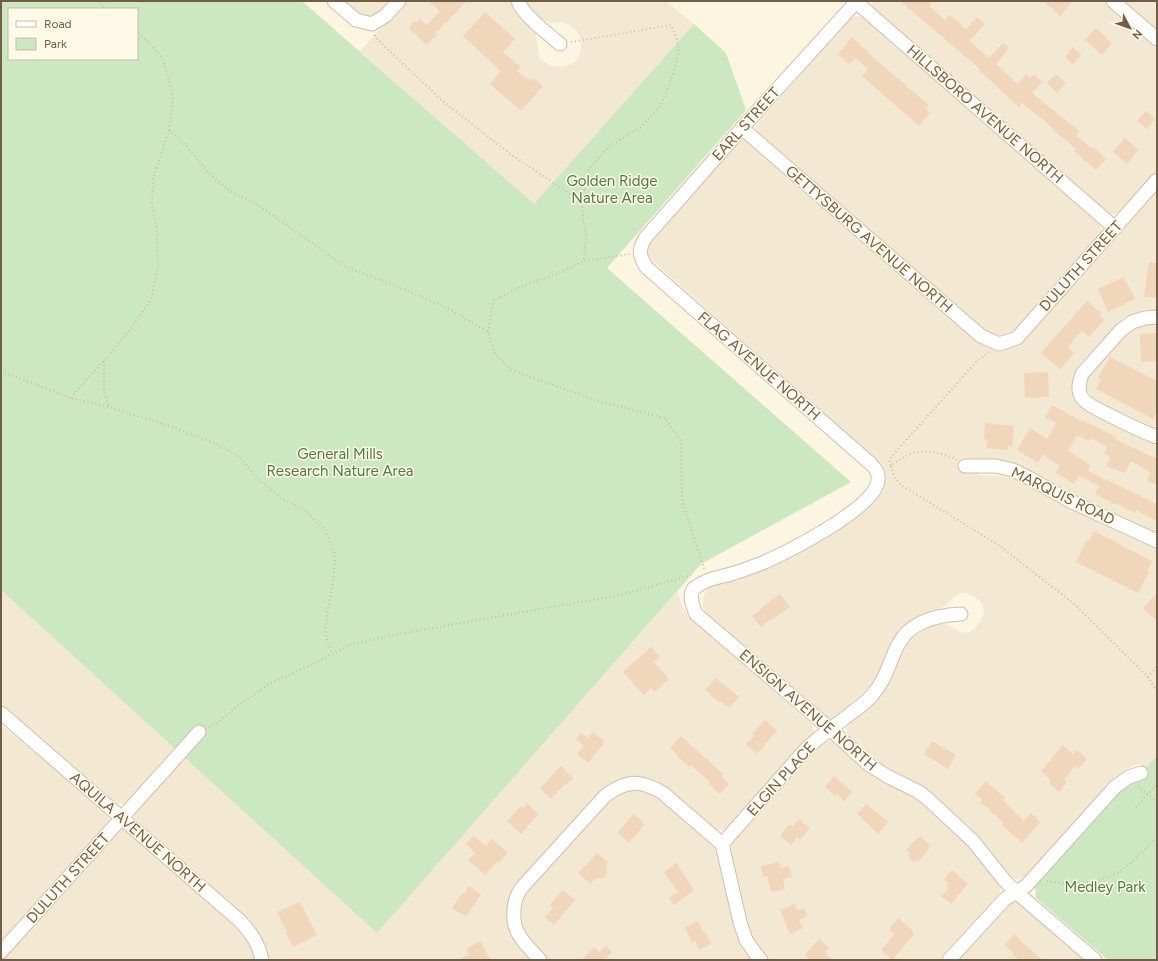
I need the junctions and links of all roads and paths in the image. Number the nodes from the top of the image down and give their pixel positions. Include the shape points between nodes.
1 (97, 1) edge
2 (334, 1) edge
3 (399, 1) edge
4 (518, 1) edge
5 (856, 1) edge
6 (1113, 1) edge
7 (106, 8) edge
8 (372, 24) junction
9 (138, 33) edge
10 (1157, 39) edge
11 (560, 44) joint
12 (742, 128) junction
13 (169, 130) junction
14 (1157, 180) edge
15 (582, 202) junction
16 (1115, 228) junction
17 (640, 252) junction
18 (584, 261) junction
19 (1157, 317) edge
20 (488, 332) junction
21 (999, 344) junction
22 (104, 360) junction
23 (1, 371) edge
24 (71, 398) junction
25 (109, 408) junction
26 (1157, 438) edge
27 (891, 466) junction
28 (965, 466) joint
29 (1157, 541) edge
30 (707, 573) junction
31 (691, 575) dead end
32 (961, 614) dead end
33 (332, 654) junction
34 (1157, 666) edge
35 (1148, 676) junction
36 (1157, 692) edge
37 (1, 714) edge
38 (830, 729) junction
39 (198, 732) joint
40 (1135, 775) joint
41 (1157, 784) edge
42 (1148, 793) junction
43 (1157, 802) edge
44 (1136, 807) dead end
45 (122, 818) junction
46 (1157, 838) edge
47 (722, 844) junction
48 (1036, 875) junction
49 (1016, 892) junction
50 (1, 952) edge
51 (262, 960) edge
52 (540, 960) edge
53 (761, 960) edge
54 (949, 960) edge
55 (1095, 960) edge

1 - 7 path
2 - 8 street via 356,20
3 - 8 street via 385,16
4 - 11 street via 538,25
5 - 12 street, EARL STREET
5 - 16 street, HILLSBORO AVENUE NORTH
6 - 10 street
8 - 15 path via 375,37 444,103 509,153
9 - 13 path via 163,58 173,96
11 - 15 path via 672,25 679,52 661,104 641,127 608,146 589,170
12 - 17 street, EARL STREET via 646,238
12 - 21 street, GETTYSBURG AVENUE NORTH via 981,336
13 - 20 path via 229,191 255,202 346,267 451,310
13 - 22 path via 153,179 152,206 157,229 158,268 151,299
14 - 16 street, DULUTH STREET
15 - 18 path via 586,236
16 - 21 street, DULUTH STREET via 1016,338
17 - 18 path
17 - 30 street, FLAG AVENUE NORTH via 641,260 646,267 878,471 878,481 873,493 830,527 765,562 730,574
18 - 20 path via 518,288 494,301
19 - 26 street via 1132,322 1121,330 1082,374 1078,390 1088,404
20 - 30 path via 495,354 511,370 598,401 665,418 681,441 682,500
21 - 27 path via 977,361 892,456 889,463
22 - 24 path
22 - 25 path via 104,392
23 - 24 path
24 - 25 path
25 - 33 path via 170,426 217,444 239,457 257,478 281,498 305,510 326,531 335,555 325,634
27 - 28 path via 916,451 933,451 954,458
27 - 35 path via 894,477 901,485 1000,546 1073,603
28 - 29 street, MARQUIS ROAD via 996,466 1013,470 1072,502
30 - 38 street, ENSIGN AVENUE NORTH via 694,588 692,595 696,614
31 - 33 path via 620,595 388,636 349,645
32 - 38 street, ELGIN PLACE via 927,620 906,634 899,644 886,676 873,694
33 - 39 path via 272,682 217,723
34 - 35 path
35 - 36 path
37 - 45 street, AQUILA AVENUE NORTH
38 - 47 street, ELGIN PLACE via 806,749
38 - 49 street, ENSIGN AVENUE NORTH via 876,770 928,799 973,841
39 - 45 street, DULUTH STREET
40 - 42 path via 1134,782
40 - 48 street via 1114,787 1104,797
41 - 42 path
42 - 43 path
42 - 44 path
45 - 50 street, DULUTH STREET
45 - 51 street, AQUILA AVENUE NORTH via 239,920 251,933
46 - 48 path via 1127,866 1097,879 1072,884 1043,881
47 - 52 street via 654,787 635,783 616,788 605,796 519,892 514,912 518,934
47 - 53 street via 746,940
48 - 49 street
49 - 54 street via 1005,899
49 - 55 street, ENSIGN AVENUE NORTH

